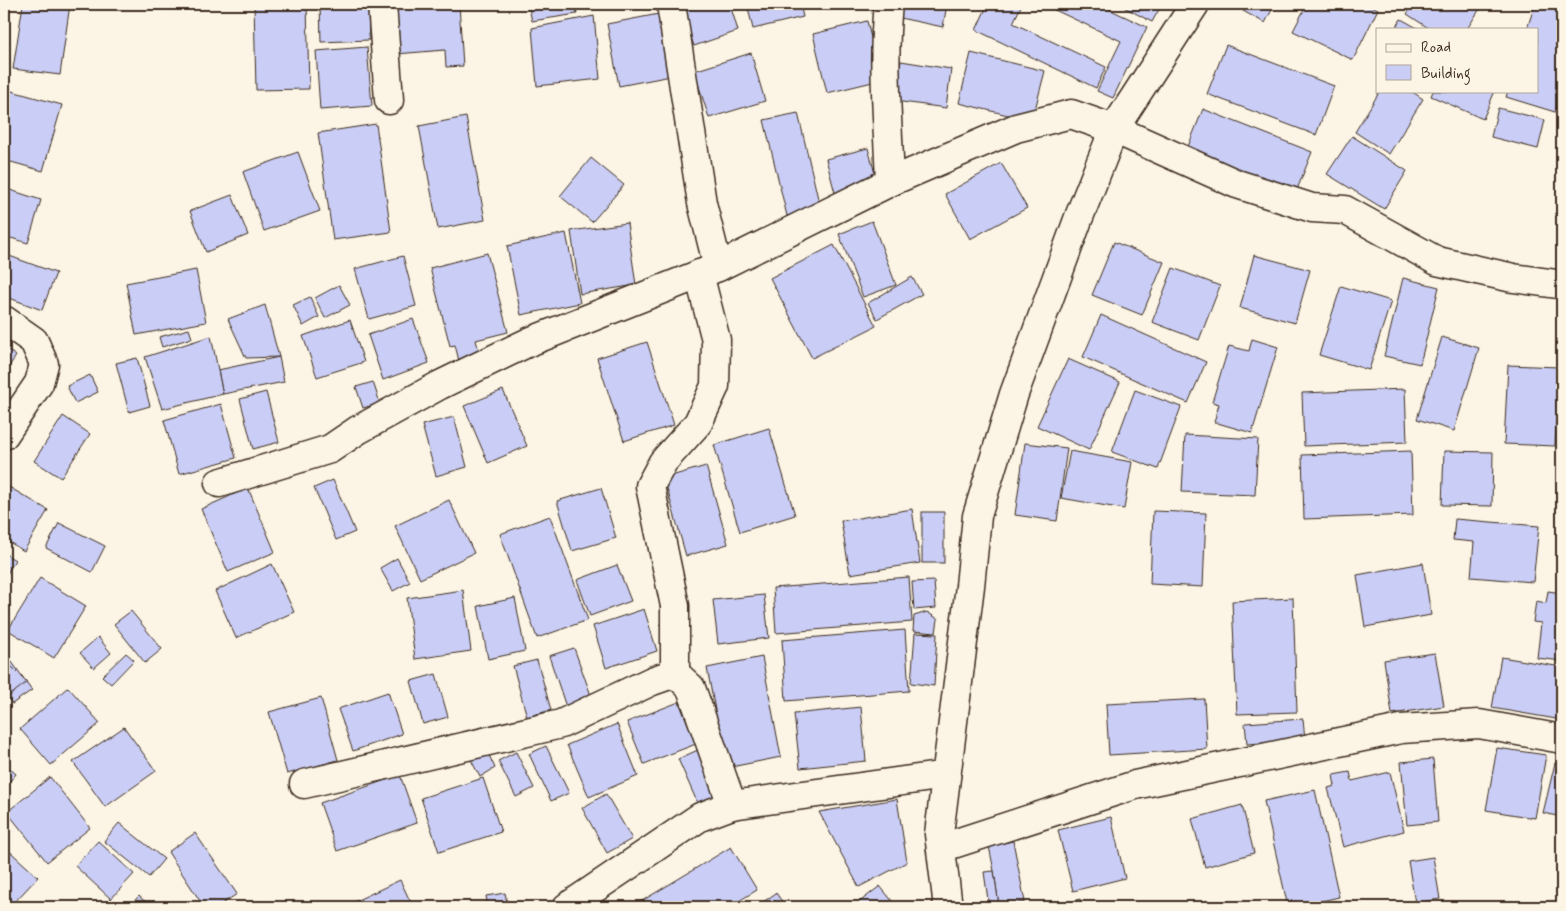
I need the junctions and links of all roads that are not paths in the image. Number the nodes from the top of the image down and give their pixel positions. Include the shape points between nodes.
1 (382, 4) edge
2 (672, 4) edge
3 (888, 4) edge
4 (1195, 4) edge
5 (389, 100) dead end
6 (1114, 128) junction
7 (890, 182) junction
8 (709, 270) junction
9 (1557, 284) dead end
10 (4, 320) edge
11 (4, 435) edge
12 (219, 483) dead end
13 (674, 673) junction
14 (1562, 739) edge
15 (946, 775) junction
16 (304, 784) dead end
17 (732, 805) junction
18 (941, 848) junction
19 (567, 907) edge
20 (948, 907) edge

1 - 5 street
2 - 8 street
3 - 7 street via 886,83
4 - 6 street
6 - 7 street via 1072,114 1016,128
6 - 9 street via 1237,184 1312,208 1345,210 1437,260 1513,278
6 - 15 street via 1014,394 977,516
7 - 8 street
8 - 12 street via 529,342 440,385 330,449
8 - 13 street via 716,340 715,386 698,423 663,462 650,486 675,606
10 - 11 street via 34,341 44,364 39,383
13 - 16 street via 561,724
13 - 17 street via 691,688
14 - 18 street via 1479,724 1402,729 1135,785
15 - 17 street
15 - 18 street
17 - 19 street via 700,817
18 - 20 street

